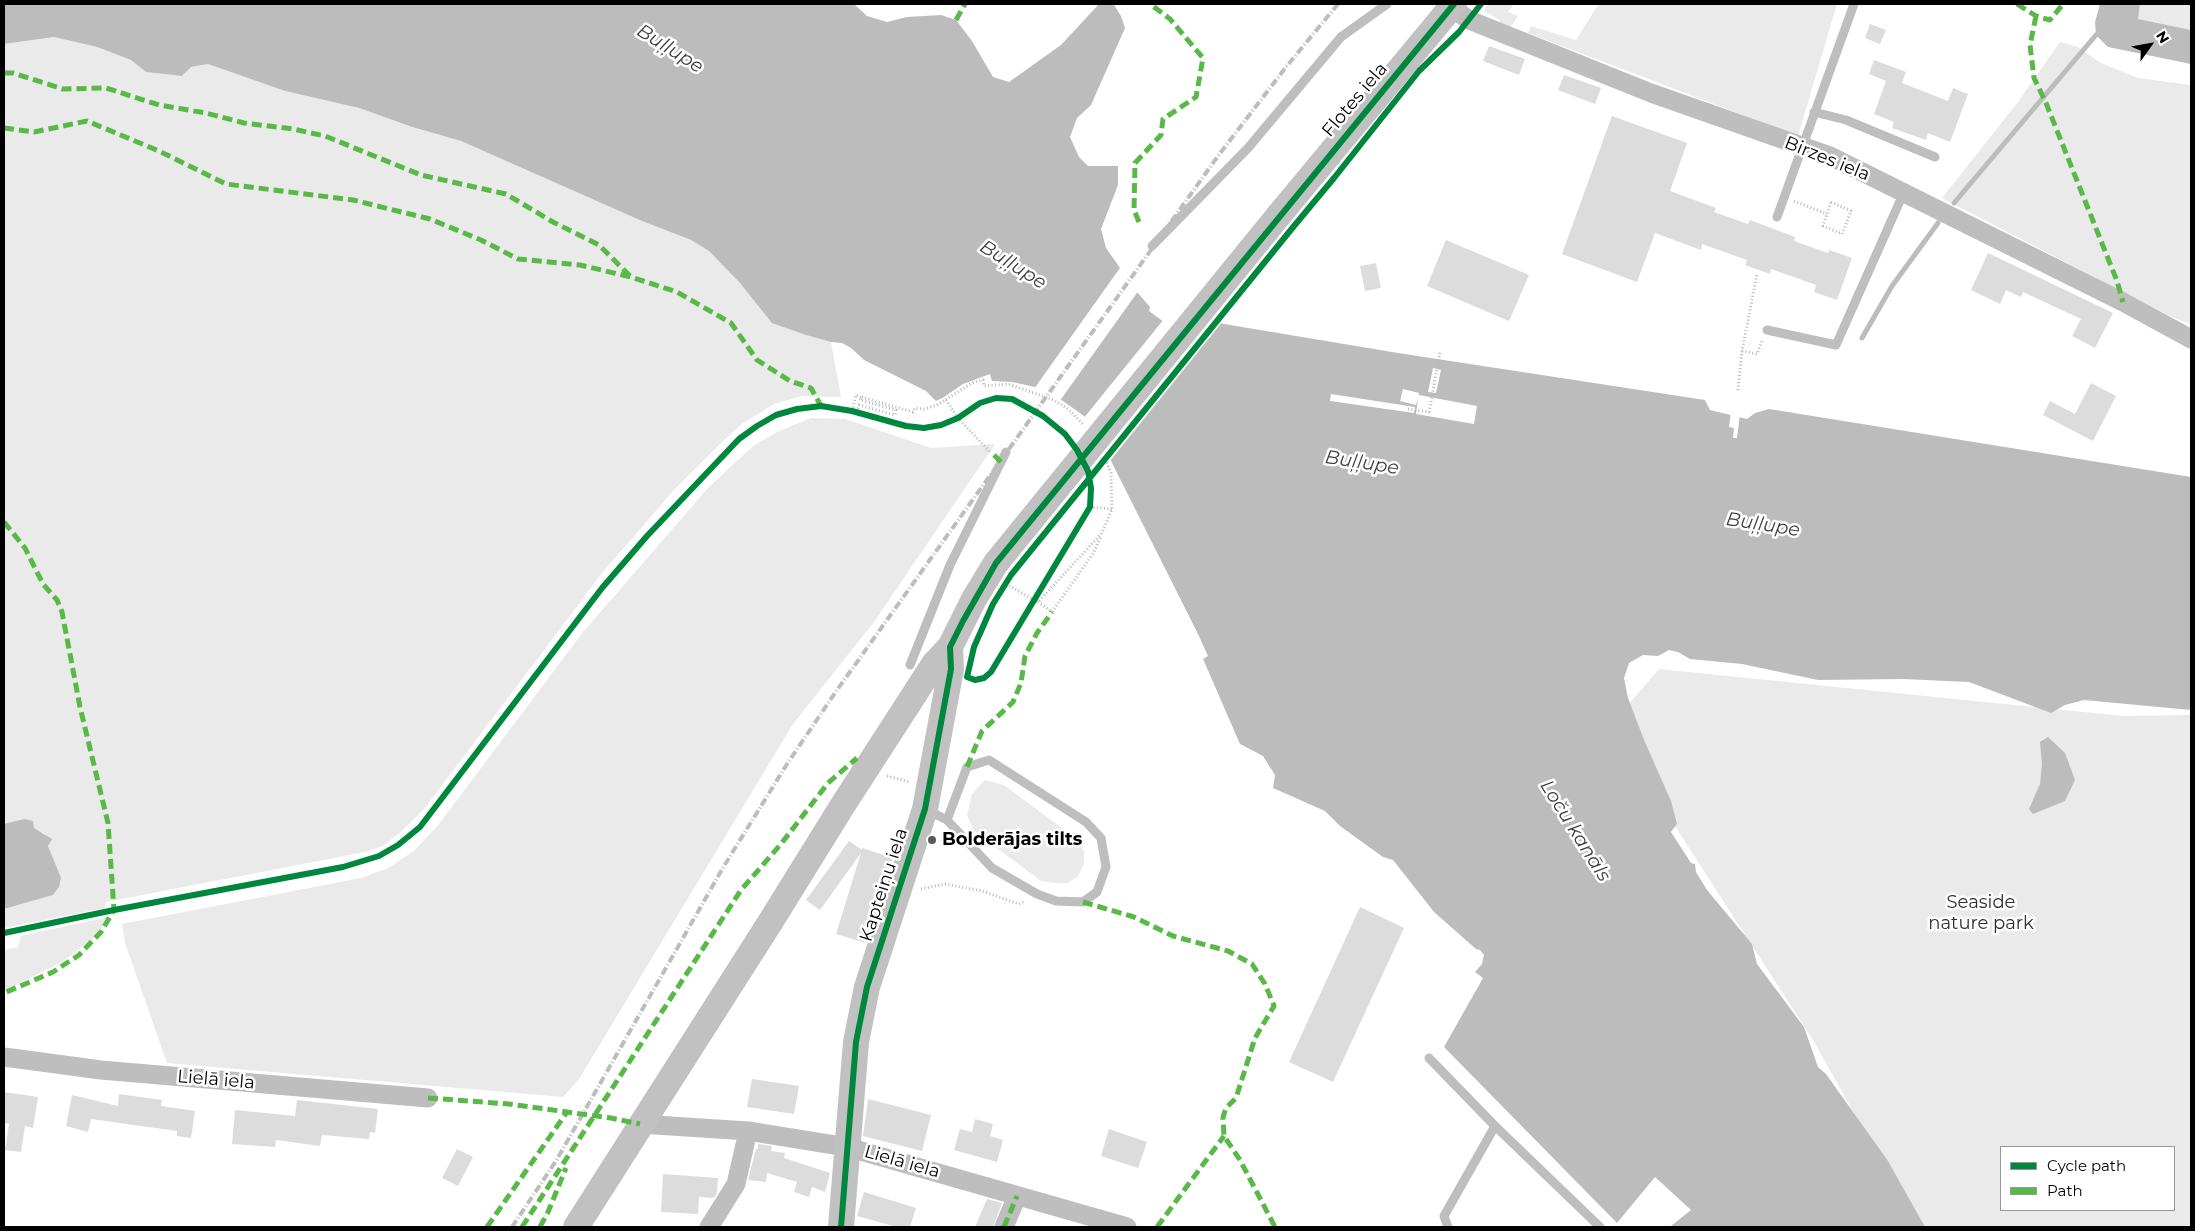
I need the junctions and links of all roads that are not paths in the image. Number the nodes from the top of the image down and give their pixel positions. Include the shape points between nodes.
1 (1386, 4) edge
2 (1854, 4) edge
3 (1452, 5) edge
4 (1814, 112) junction
5 (1801, 146) junction
6 (1935, 158) dead end
7 (1904, 192) junction
8 (1777, 217) dead end
9 (1152, 246) dead end
10 (1766, 330) road end
11 (2191, 339) edge
12 (1006, 452) dead end
13 (1004, 574) joint
14 (950, 647) junction
15 (910, 664) dead end
16 (936, 815) junction
17 (4, 1057) edge
18 (1429, 1058) dead end
19 (428, 1098) dead end
20 (640, 1124) junction
21 (1495, 1126) junction
22 (748, 1132) junction
23 (847, 1147) junction
24 (1017, 1196) junction
25 (576, 1227) edge
26 (708, 1227) edge
27 (841, 1227) edge
28 (1004, 1227) edge
29 (1127, 1227) edge
30 (1448, 1227) edge
31 (1600, 1227) edge

1 - 9 lane via 1341,37 1248,148
2 - 4 lane
3 - 5 street, Birzes iela via 1468,20 1651,93
3 - 13 street, Flotes iela, bridge via 1279,215
4 - 5 lane
4 - 6 lane via 1846,120
5 - 7 street, Birzes iela via 1830,156
5 - 8 lane
7 - 10 lane via 1836,345
7 - 11 street, Birzes iela
12 - 15 lane via 950,565
13 - 14 street, Kapteiņu iela via 974,599
14 - 16 street, Kapteiņu iela via 951,669
14 - 20 street via 934,664
16 - 16 lane via 992,868 1036,894 1056,901 1083,902 1096,892 1106,867 1101,838 1086,822 989,760 967,767
16 - 23 street, Kapteiņu iela via 867,987 856,1042
17 - 19 street, Lielā iela via 101,1070
18 - 21 lane
20 - 22 street, Lielā iela
20 - 25 street
21 - 30 lane via 1444,1216
21 - 31 lane
22 - 23 street, Lielā iela
22 - 26 street via 736,1184
23 - 24 street, Lielā iela
23 - 27 street, Kapteiņu iela
24 - 28 street
24 - 29 street, Lielā iela

